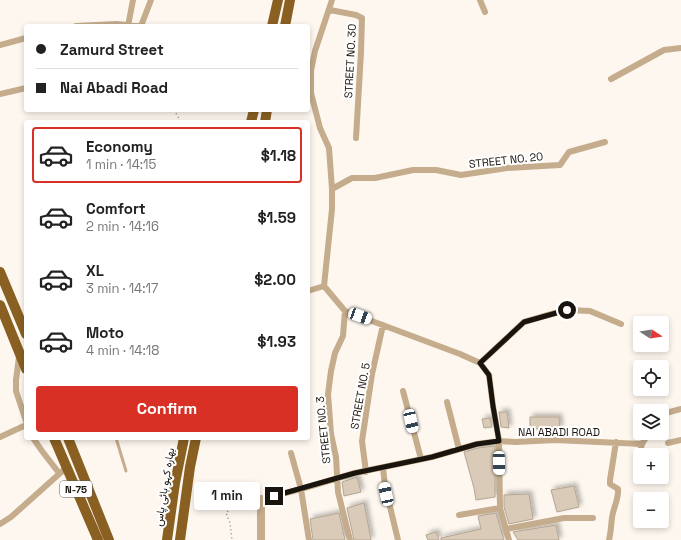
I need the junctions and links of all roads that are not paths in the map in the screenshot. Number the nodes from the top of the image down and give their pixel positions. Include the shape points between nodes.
1 (133, 0) edge
2 (151, 0) edge
3 (278, 0) edge
4 (290, 0) edge
5 (332, 0) edge
6 (480, 0) edge
7 (330, 10) junction
8 (484, 12) dead end
9 (128, 24) edge
10 (141, 24) edge
11 (272, 24) edge
12 (285, 24) edge
13 (24, 39) edge
14 (0, 45) edge
15 (681, 48) edge
16 (310, 51) edge
17 (315, 51) junction
18 (611, 79) dead end
19 (24, 88) edge
20 (0, 94) edge
21 (356, 138) dead end
22 (605, 142) dead end
23 (332, 189) junction
24 (0, 272) edge
25 (324, 286) junction
26 (310, 290) edge
27 (0, 305) edge
28 (345, 311) junction
29 (621, 324) dead end
30 (383, 325) junction
31 (24, 329) edge
32 (20, 354) junction
33 (480, 363) junction
34 (24, 364) edge
35 (403, 391) dead end
36 (446, 402) dead end
37 (681, 409) edge
38 (669, 412) edge
39 (24, 415) edge
40 (24, 426) edge
41 (0, 437) edge
42 (34, 440) edge
43 (55, 440) edge
44 (69, 440) edge
45 (117, 440) edge
46 (184, 440) edge
47 (196, 440) edge
48 (645, 440) edge
49 (681, 440) edge
50 (499, 441) junction
51 (616, 442) junction
52 (668, 442) dead end
53 (642, 444) junction
54 (641, 448) edge
55 (459, 449) junction
56 (291, 453) dead end
57 (421, 459) junction
58 (383, 468) junction
59 (63, 470) junction
60 (126, 470) dead end
61 (366, 472) junction
62 (337, 478) junction
63 (300, 489) junction
64 (261, 499) junction
65 (231, 507) road end
66 (500, 508) junction
67 (459, 515) dead end
68 (593, 518) dead end
69 (0, 524) edge
70 (506, 529) junction
71 (98, 540) edge
72 (109, 540) edge
73 (167, 540) edge
74 (180, 540) edge
75 (261, 540) edge
76 (309, 540) edge
77 (350, 540) edge
78 (398, 540) edge
79 (509, 540) edge
80 (609, 540) edge

1 - 9 street
2 - 10 street
3 - 11 highway
4 - 12 highway
5 - 7 street
6 - 8 street
7 - 17 street
7 - 21 street, STREET NO. 30 via 362,18
13 - 14 street
15 - 18 street via 664,50
16 - 17 street
17 - 23 street via 311,71 312,93 320,128 329,148
19 - 20 street
22 - 23 street, STREET NO. 20 via 569,152 560,165 507,168 461,175 436,170 413,170 375,178 352,178
23 - 25 street
24 - 31 highway
25 - 26 street
25 - 28 street
27 - 32 highway
28 - 30 street
28 - 62 street, STREET NO. 3 via 342,336 335,354 328,394
29 - 33 street via 590,311 567,310 548,315 524,322
30 - 33 street
30 - 61 street, STREET NO. 5 via 372,374 362,442
32 - 34 highway
32 - 39 street via 16,391
33 - 50 street via 489,375
35 - 57 street
36 - 55 street
37 - 38 street
40 - 41 street
42 - 59 street via 42,451
43 - 59 highway, N-75
44 - 72 highway, N-75
45 - 60 lane
46 - 73 highway, بھارہ کہو بائی پاس
47 - 74 highway, بھارہ کہو بائی پاس
48 - 53 street
49 - 52 street
50 - 51 street, NAI ABADI ROAD
50 - 55 street, NAI ABADI ROAD
50 - 66 street
51 - 53 street, NAI ABADI ROAD
51 - 80 street via 610,484 618,489 618,494
53 - 54 street
55 - 57 street, NAI ABADI ROAD
56 - 63 street
57 - 58 street, NAI ABADI ROAD
58 - 61 street, NAI ABADI ROAD
58 - 78 street
59 - 69 street
59 - 71 highway, N-75
61 - 62 street, NAI ABADI ROAD
62 - 63 street, NAI ABADI ROAD
62 - 77 street
63 - 64 street, NAI ABADI ROAD
63 - 76 street
64 - 65 street, NAI ABADI ROAD
64 - 75 street
66 - 67 street
66 - 70 street
68 - 70 street via 564,518
70 - 79 street

